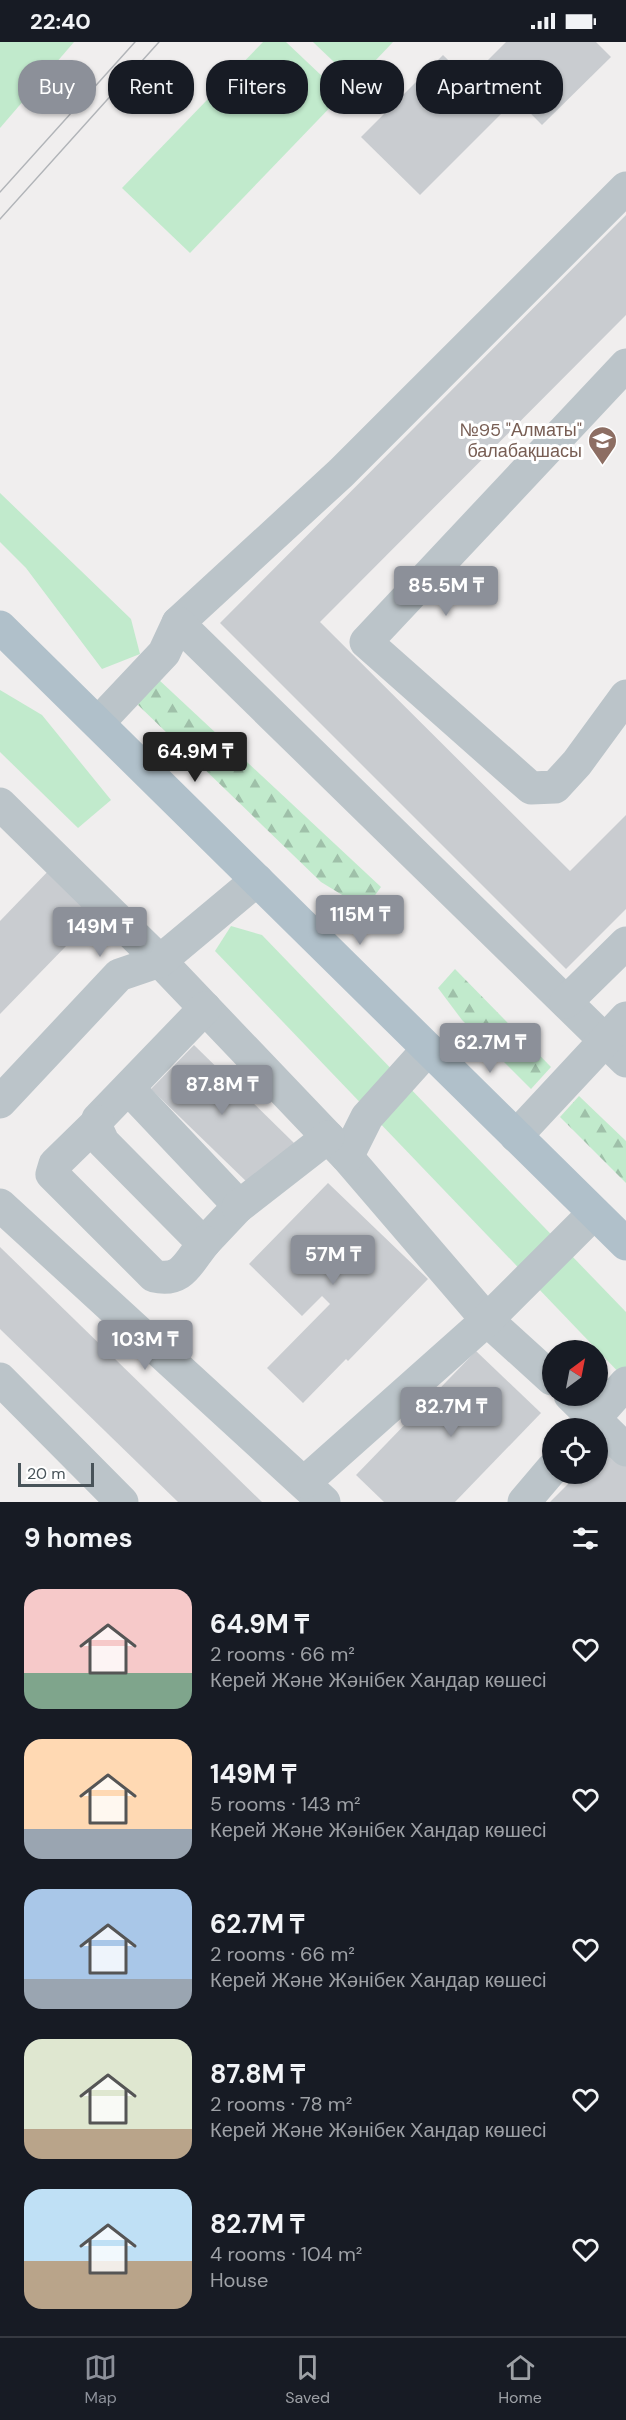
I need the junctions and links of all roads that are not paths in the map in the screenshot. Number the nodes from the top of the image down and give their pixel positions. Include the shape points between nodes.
1 (626, 188) edge
2 (626, 364) edge
3 (178, 622) junction
4 (0, 627) edge
5 (626, 696) edge
6 (98, 723) junction
7 (0, 804) edge
8 (257, 880) junction
9 (626, 943) edge
10 (160, 961) junction
11 (566, 1002) junction
12 (205, 1008) junction
13 (619, 1040) edge
14 (428, 1049) junction
15 (128, 1088) junction
16 (0, 1102) edge
17 (98, 1122) junction
18 (516, 1136) junction
19 (338, 1147) junction
20 (0, 1205) edge
21 (238, 1207) junction
22 (594, 1213) junction
23 (205, 1242) junction
24 (626, 1244) edge
25 (487, 1320) junction
26 (542, 1370) edge
27 (0, 1379) edge
28 (626, 1383) edge
29 (594, 1418) edge
30 (608, 1436) edge
31 (626, 1450) edge
32 (542, 1481) edge
33 (315, 1492) edge
34 (123, 1502) edge
35 (524, 1502) edge

1 - 3 street via 342,473
2 - 5 street via 366,642 531,788 555,787
3 - 6 street via 164,653
3 - 11 street
4 - 6 main road
6 - 8 main road
7 - 10 street
8 - 10 street
8 - 14 main road
9 - 11 street
10 - 12 street
10 - 16 street via 119,975
11 - 13 street
12 - 15 street
12 - 19 street
13 - 18 street
14 - 18 main road
14 - 19 street
15 - 17 street
15 - 21 street
17 - 23 street via 103,1142
17 - 23 street via 55,1164 52,1174 154,1276 177,1277
18 - 22 main road
19 - 21 street
19 - 25 street
20 - 33 street
21 - 23 street
22 - 24 main road
22 - 25 street
25 - 26 street
25 - 33 street
27 - 34 street
28 - 29 street
30 - 31 street
32 - 35 street

